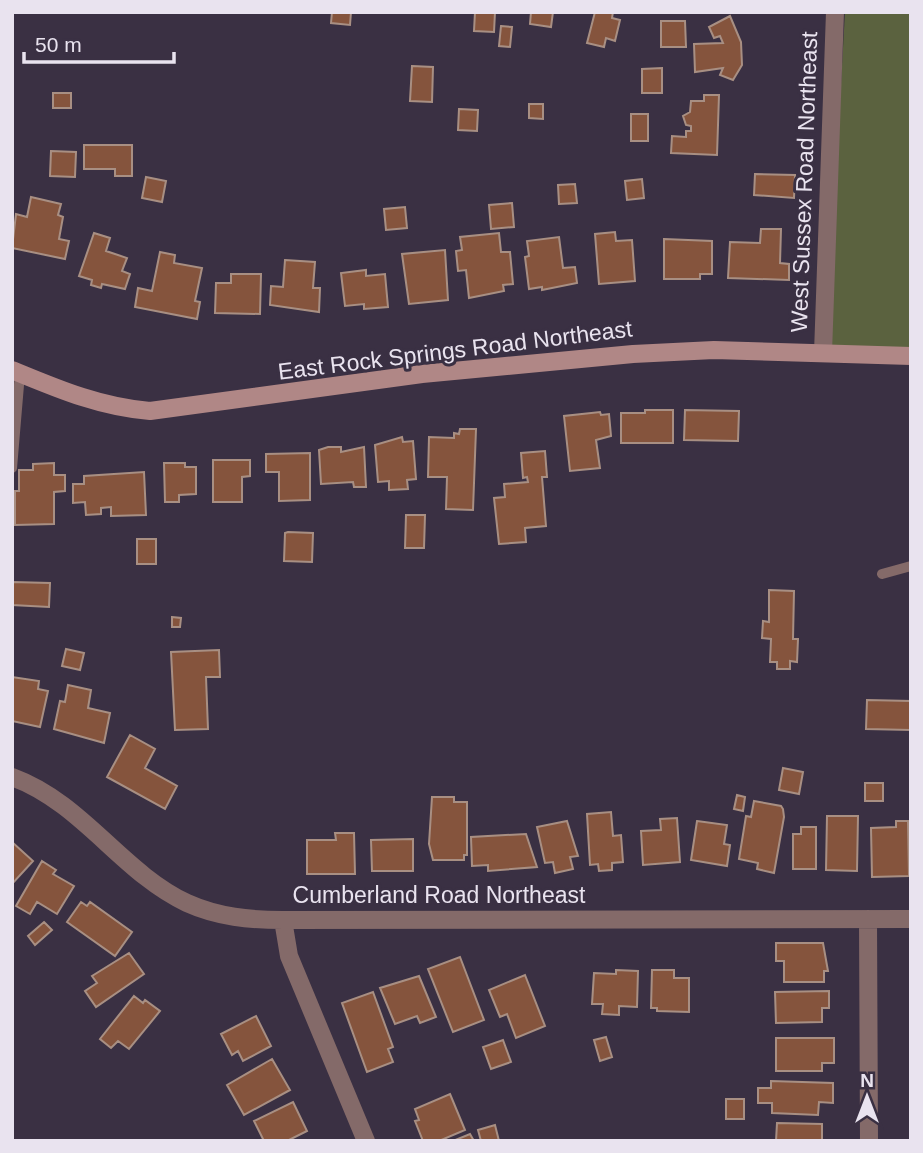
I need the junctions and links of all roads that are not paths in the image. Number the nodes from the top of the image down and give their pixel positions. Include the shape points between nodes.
1 (835, 12) edge
2 (823, 353) junction
3 (911, 356) edge
4 (16, 372) edge
5 (12, 468) edge
6 (911, 566) edge
7 (882, 573) dead end
8 (12, 777) edge
9 (868, 919) junction
10 (911, 919) edge
11 (283, 920) junction
12 (366, 1141) edge
13 (869, 1141) edge

1 - 2 street, West Sussex Road Northeast
2 - 3 street, East Rock Springs Road Northeast
2 - 4 street, East Rock Springs Road Northeast via 714,350 633,354 422,374 150,411 78,398
4 - 5 lane
6 - 7 lane
8 - 11 street, Cumberland Road Northeast via 61,802 148,878 187,902 226,916
9 - 10 street, Cumberland Road Northeast
9 - 11 street, Cumberland Road Northeast
9 - 13 street
11 - 12 street via 289,956

